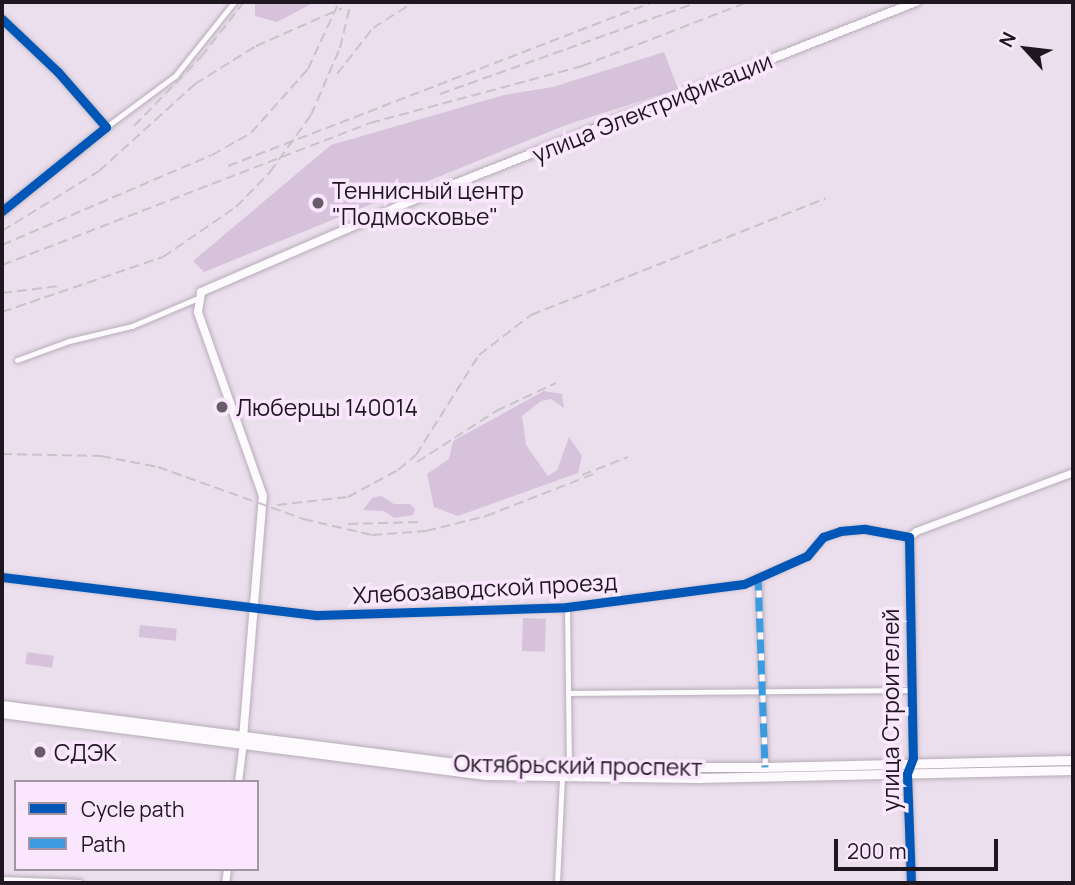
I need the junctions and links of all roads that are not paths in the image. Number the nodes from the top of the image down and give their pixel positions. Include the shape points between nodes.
1 (234, 2) edge
2 (916, 2) edge
3 (2, 19) edge
4 (106, 127) junction
5 (2, 211) edge
6 (198, 298) junction
7 (17, 360) dead end
8 (1073, 472) edge
9 (909, 537) junction
10 (758, 576) junction
11 (2, 578) edge
12 (567, 607) junction
13 (254, 609) junction
14 (911, 690) junction
15 (568, 693) junction
16 (764, 694) junction
17 (2, 705) edge
18 (2, 713) edge
19 (243, 742) junction
20 (1073, 760) edge
21 (911, 764) junction
22 (765, 768) junction
23 (1073, 771) edge
24 (565, 773) junction
25 (907, 774) junction
26 (238, 780) edge
27 (2, 880) edge
28 (79, 883) edge
29 (557, 883) edge
30 (911, 883) edge

1 - 4 street via 176,76
2 - 6 main road, улица Электрификации via 414,200 207,288
3 - 4 street via 58,72
4 - 5 street
6 - 7 street via 132,326
6 - 13 main road via 198,312 261,481
8 - 9 street
9 - 10 street, Хлебозаводской проезд via 865,529 839,531 822,537 807,556
9 - 14 street, улица Строителей
10 - 12 street, Хлебозаводской проезд via 744,584
10 - 16 street
11 - 13 street, Хлебозаводской проезд
12 - 13 street, Хлебозаводской проезд via 318,615
12 - 15 street
13 - 19 main road
14 - 16 street
14 - 21 street, улица Строителей
15 - 16 street
15 - 24 street
16 - 22 street
17 - 19 main road, Октябрьский проспект
18 - 19 main road, Октябрьский проспект
19 - 24 main road, Октябрьский проспект
19 - 26 street
20 - 21 main road, Октябрьский проспект
21 - 22 main road, Октябрьский проспект
21 - 25 street, улица Строителей
22 - 24 main road, Октябрьский проспект
23 - 25 main road, Октябрьский проспект
24 - 25 main road, Октябрьский проспект
24 - 29 street
25 - 30 street, улица Строителей
27 - 28 street

